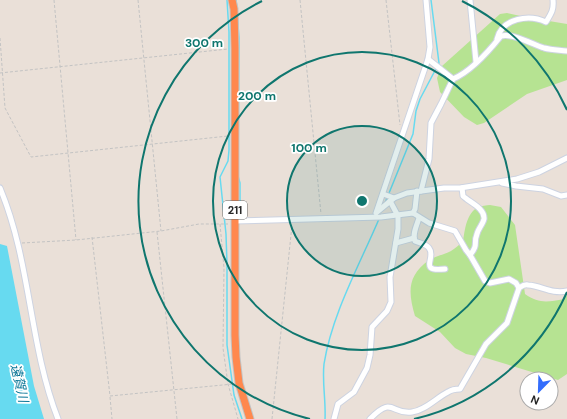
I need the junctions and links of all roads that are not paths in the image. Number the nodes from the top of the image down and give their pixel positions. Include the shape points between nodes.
1 (232, 0) edge
2 (426, 0) edge
3 (470, 0) edge
4 (553, 0) edge
5 (497, 41) junction
6 (567, 50) edge
7 (428, 59) junction
8 (476, 62) junction
9 (452, 79) junction
10 (567, 158) edge
11 (499, 182) junction
12 (0, 188) edge
13 (462, 188) junction
14 (419, 191) junction
15 (567, 195) edge
16 (388, 198) junction
17 (413, 213) junction
18 (378, 214) junction
19 (398, 216) junction
20 (419, 218) junction
21 (235, 223) junction
22 (414, 238) junction
23 (396, 243) junction
24 (470, 255) junction
25 (445, 269) dead end
26 (519, 288) junction
27 (567, 291) edge
28 (58, 419) edge
29 (250, 419) edge
30 (334, 419) edge
31 (370, 419) edge

1 - 21 highway, 211 via 235,49
2 - 7 street via 430,47
3 - 8 street
4 - 5 street via 552,14 546,22 540,19 514,20 501,29
5 - 6 street via 501,36 508,35 547,48
5 - 8 street
7 - 9 street
7 - 16 street via 401,137
8 - 9 street
9 - 14 street via 431,123 429,159
10 - 11 street via 539,172
11 - 13 street
11 - 15 street via 543,189 561,196
12 - 28 street via 9,209 44,373
13 - 14 street
13 - 24 street via 463,196 481,210 484,220 477,233 476,246
14 - 16 street
14 - 17 street
16 - 18 street
16 - 18 street
16 - 19 street
17 - 19 street
17 - 20 street
18 - 19 street
18 - 21 street via 321,220
19 - 23 street
20 - 22 street
20 - 24 street via 429,224 455,231
21 - 29 highway, 211 via 234,335 240,383
22 - 23 street
22 - 25 street via 415,241 429,247 432,269
23 - 30 street via 390,278 392,302 372,327 367,368 354,392 338,404
24 - 26 street via 485,282 509,279
26 - 27 street via 528,285 553,291
26 - 31 street via 506,323 486,344 460,389 449,391 420,410 405,412 387,407 378,410

